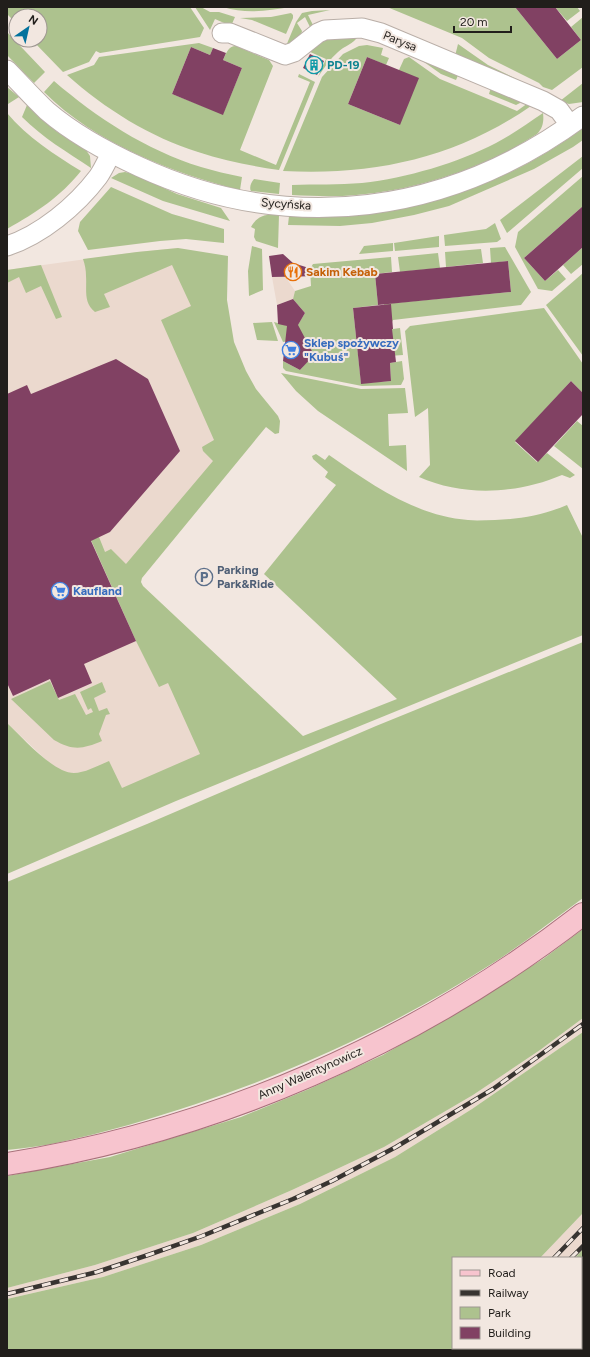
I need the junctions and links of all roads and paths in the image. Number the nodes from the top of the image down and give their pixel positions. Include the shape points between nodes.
1 (222, 33) dead end
2 (7, 70) edge
3 (577, 120) edge
4 (111, 153) junction
5 (7, 246) edge
6 (583, 914) edge
7 (7, 1164) edge

1 - 3 street, Parysa via 230,33 285,55 294,52 325,30 356,28 373,31 543,101
2 - 4 street, Sycyńska via 47,111 86,139
3 - 4 street, Sycyńska via 507,163 456,184 404,199 354,206 285,206 245,201 164,177
4 - 5 street via 99,176 64,212 27,238
6 - 7 main road, Anny Walentynowicz via 459,999 380,1042 325,1068 228,1108 156,1131 90,1148

